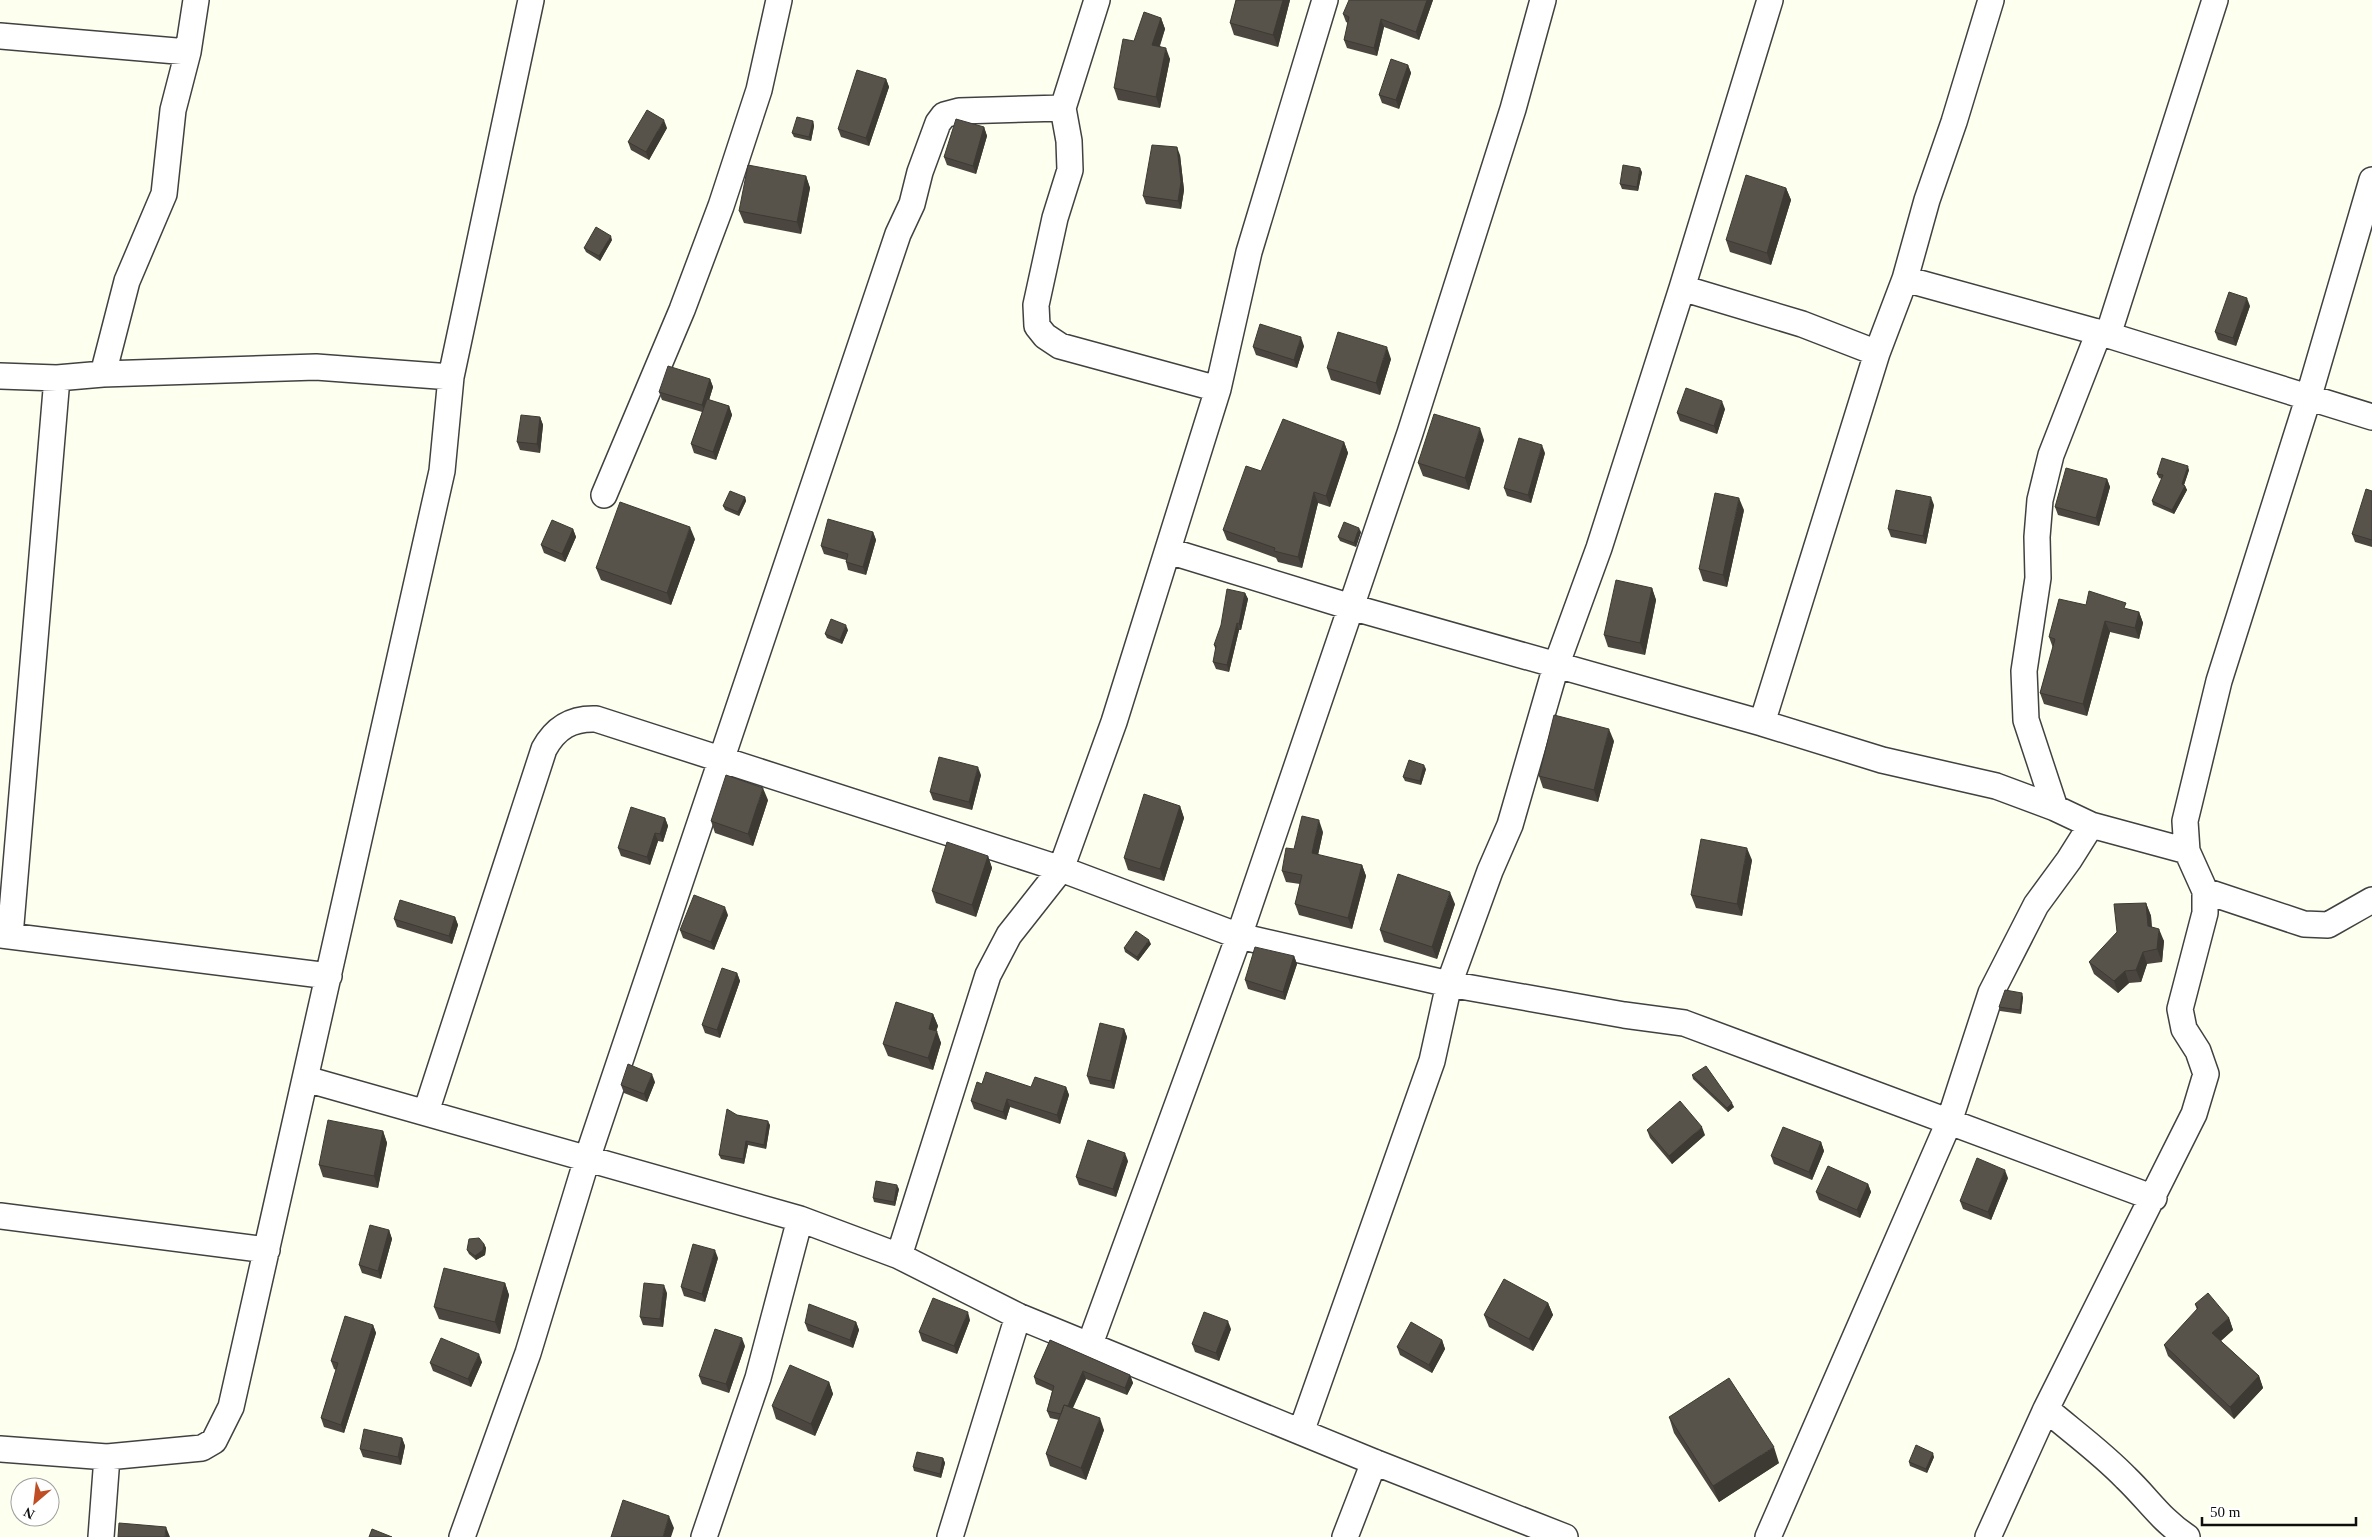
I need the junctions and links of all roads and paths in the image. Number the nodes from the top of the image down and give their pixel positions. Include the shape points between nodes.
1 (196, 0) edge
2 (531, 0) edge
3 (779, 0) edge
4 (1097, 0) edge
5 (1325, 0) edge
6 (1544, 0) edge
7 (1770, 0) edge
8 (1991, 0) edge
9 (2215, 0) edge
10 (0, 36) edge
11 (188, 52) junction
12 (1063, 108) junction
13 (2372, 180) edge
14 (1904, 280) junction
15 (1682, 288) junction
16 (2103, 333) junction
17 (1877, 353) junction
18 (103, 374) junction
19 (0, 376) edge
20 (451, 377) junction
21 (57, 378) junction
22 (1218, 389) junction
23 (2308, 399) junction
24 (2372, 418) edge
25 (604, 495) dead end
26 (1169, 551) junction
27 (1351, 607) junction
28 (1556, 666) junction
29 (1762, 723) junction
30 (719, 760) junction
31 (2055, 808) junction
32 (2091, 825) junction
33 (2187, 851) junction
34 (1061, 869) junction
35 (2206, 891) junction
36 (2372, 900) edge
37 (5, 935) edge
38 (1239, 936) junction
39 (329, 976) junction
40 (1449, 984) junction
41 (306, 1079) junction
42 (426, 1112) junction
43 (1949, 1122) junction
44 (587, 1159) junction
45 (2154, 1198) junction
46 (0, 1216) edge
47 (800, 1219) junction
48 (267, 1250) junction
49 (899, 1256) junction
50 (1018, 1316) junction
51 (1090, 1344) junction
52 (2046, 1409) junction
53 (1301, 1432) junction
54 (0, 1449) edge
55 (107, 1457) junction
56 (1374, 1462) junction
57 (101, 1537) edge
58 (462, 1537) edge
59 (704, 1537) edge
60 (950, 1537) edge
61 (1345, 1537) edge
62 (1565, 1537) edge
63 (1768, 1537) edge
64 (1988, 1537) edge
65 (2187, 1537) edge

1 - 11 street
2 - 20 street
3 - 25 street via 759,90 720,206 682,310
4 - 12 street
5 - 22 street via 1249,252
6 - 27 street via 1513,109 1410,433
7 - 15 street
8 - 14 street
9 - 16 street
10 - 11 street
11 - 18 street via 173,110 164,194 127,281
12 - 22 street via 1070,170 1055,218 1036,305 1037,326 1060,346
12 - 30 street via 959,110 944,115 938,123
13 - 23 street
14 - 16 street
14 - 17 street
15 - 17 street via 1802,324
15 - 28 street via 1599,548
16 - 23 street
16 - 31 street via 2051,455 2040,500 2038,578 2024,671 2026,720
17 - 29 street
18 - 20 street via 316,367
18 - 21 street
19 - 21 street
20 - 39 street via 442,471
21 - 37 street
22 - 26 street
23 - 24 street
23 - 33 street via 2220,681 2185,821
26 - 27 street
26 - 34 street via 1114,722
27 - 28 street
27 - 38 street
28 - 29 street
28 - 40 street via 1510,825
29 - 31 street via 1882,760 1996,786
30 - 34 street
30 - 42 street via 596,719 570,722 550,738
30 - 44 street
31 - 32 street
32 - 33 street
32 - 43 street via 2036,905 1991,993
33 - 35 street
34 - 38 street
34 - 49 street via 1009,935 988,975
35 - 36 street via 2304,924 2328,925
35 - 45 street via 2205,913 2180,1008 2184,1030 2198,1051 2206,1074 2194,1114
37 - 39 street
38 - 40 street
38 - 51 street
39 - 41 street
40 - 43 street via 1684,1023
40 - 53 street via 1432,1061
41 - 42 street
41 - 48 street
42 - 44 street
43 - 45 street
43 - 63 street
44 - 47 street
44 - 58 street via 528,1353
45 - 52 street
46 - 48 street
47 - 49 street
47 - 59 street via 758,1378
48 - 55 street via 231,1407 214,1441 202,1448
49 - 50 street
50 - 51 street
50 - 60 street
51 - 53 street
52 - 64 street
52 - 65 street via 2126,1478 2146,1501
53 - 56 street
54 - 55 street
55 - 57 street
56 - 61 street
56 - 62 street

